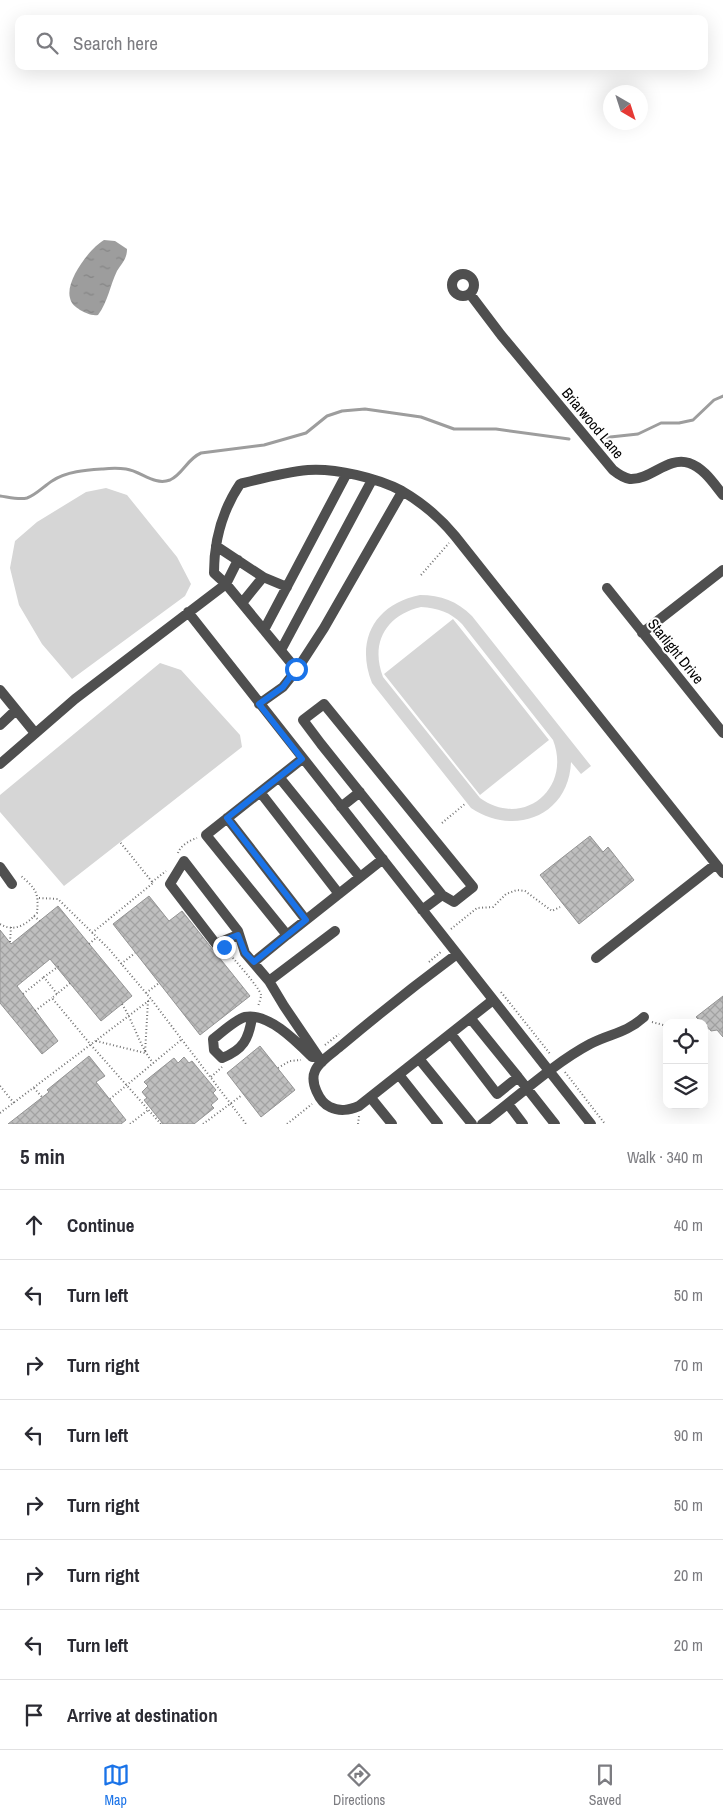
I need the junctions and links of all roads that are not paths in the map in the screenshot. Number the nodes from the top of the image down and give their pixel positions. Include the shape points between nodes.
1 (470, 294) dead end
2 (347, 473) junction
3 (372, 480) junction
4 (402, 492) junction
5 (723, 495) edge
6 (216, 546) junction
7 (238, 560) junction
8 (723, 570) edge
9 (264, 577) junction
10 (226, 584) junction
11 (287, 588) junction
12 (607, 588) dead end
13 (242, 604) junction
14 (188, 612) junction
15 (264, 630) junction
16 (642, 633) junction
17 (281, 650) junction
18 (296, 669) junction
19 (0, 690) edge
20 (259, 704) junction
21 (16, 710) junction
22 (0, 725) edge
23 (35, 733) junction
24 (723, 733) edge
25 (302, 759) junction
26 (0, 764) edge
27 (279, 777) junction
28 (260, 792) junction
29 (360, 792) junction
30 (341, 807) junction
31 (227, 818) junction
32 (383, 859) junction
33 (716, 864) junction
34 (0, 867) edge
35 (723, 873) edge
36 (360, 877) junction
37 (12, 884) dead end
38 (339, 894) junction
39 (442, 895) junction
40 (422, 910) junction
41 (306, 920) junction
42 (335, 930) dead end
43 (238, 935) junction
44 (287, 935) junction
45 (457, 954) junction
46 (596, 958) dead end
47 (254, 962) junction
48 (269, 981) junction
49 (494, 1000) junction
50 (254, 1017) road end
51 (643, 1018) road end
52 (471, 1019) junction
53 (451, 1034) junction
54 (316, 1060) junction
55 (420, 1060) junction
56 (550, 1072) junction
57 (400, 1076) junction
58 (518, 1077) junction
59 (527, 1089) junction
60 (371, 1098) junction
61 (508, 1104) junction
62 (466, 1122) edge
63 (392, 1124) edge
64 (438, 1124) edge
65 (482, 1124) edge
66 (523, 1124) edge
67 (556, 1124) edge
68 (592, 1124) edge

1 - 5 street, Briarwood Lane via 613,470 629,479 640,478 672,463 689,463 701,470
2 - 3 street
2 - 6 street via 310,470 240,484 223,513
2 - 11 street
3 - 4 street
3 - 17 street
4 - 18 street via 329,620
4 - 33 street via 440,518
6 - 7 street
6 - 10 street via 214,573
7 - 9 street
7 - 10 street
8 - 16 street
9 - 11 street
9 - 13 street
10 - 13 street
10 - 14 street
11 - 15 street
12 - 16 street, Starlight Drive
13 - 15 street
14 - 20 street
14 - 23 street
15 - 17 street
16 - 24 street, Starlight Drive
17 - 18 street
18 - 20 street via 283,687
19 - 21 street
20 - 25 street
21 - 22 street
21 - 23 street
23 - 26 street
25 - 27 street
25 - 30 street
27 - 28 street
27 - 36 street
28 - 31 street
28 - 38 street
29 - 30 street
29 - 39 street
29 - 39 street via 303,720 324,704 472,887 454,902
30 - 32 street
31 - 41 street
31 - 44 street via 206,835
32 - 36 street
32 - 40 street
33 - 35 street
33 - 46 street
34 - 37 street
36 - 38 street
38 - 41 street
39 - 40 street
40 - 45 street
41 - 44 street
42 - 48 street
43 - 43 street via 238,931 184,860 170,884 216,944
43 - 47 street via 245,953
44 - 47 street
45 - 49 street
45 - 54 street
47 - 48 street
48 - 54 street via 316,1052
49 - 52 street
49 - 56 street
50 - 54 street via 278,1027
51 - 56 street via 631,1028 591,1044
52 - 53 street
52 - 58 street
53 - 55 street
53 - 58 street via 497,1094
54 - 60 street via 313,1080 328,1107 348,1111
55 - 57 street
55 - 62 street
56 - 59 street
56 - 68 street
57 - 60 street
57 - 64 street
58 - 59 street
59 - 61 street
59 - 67 street
60 - 63 street
61 - 65 street
61 - 66 street

